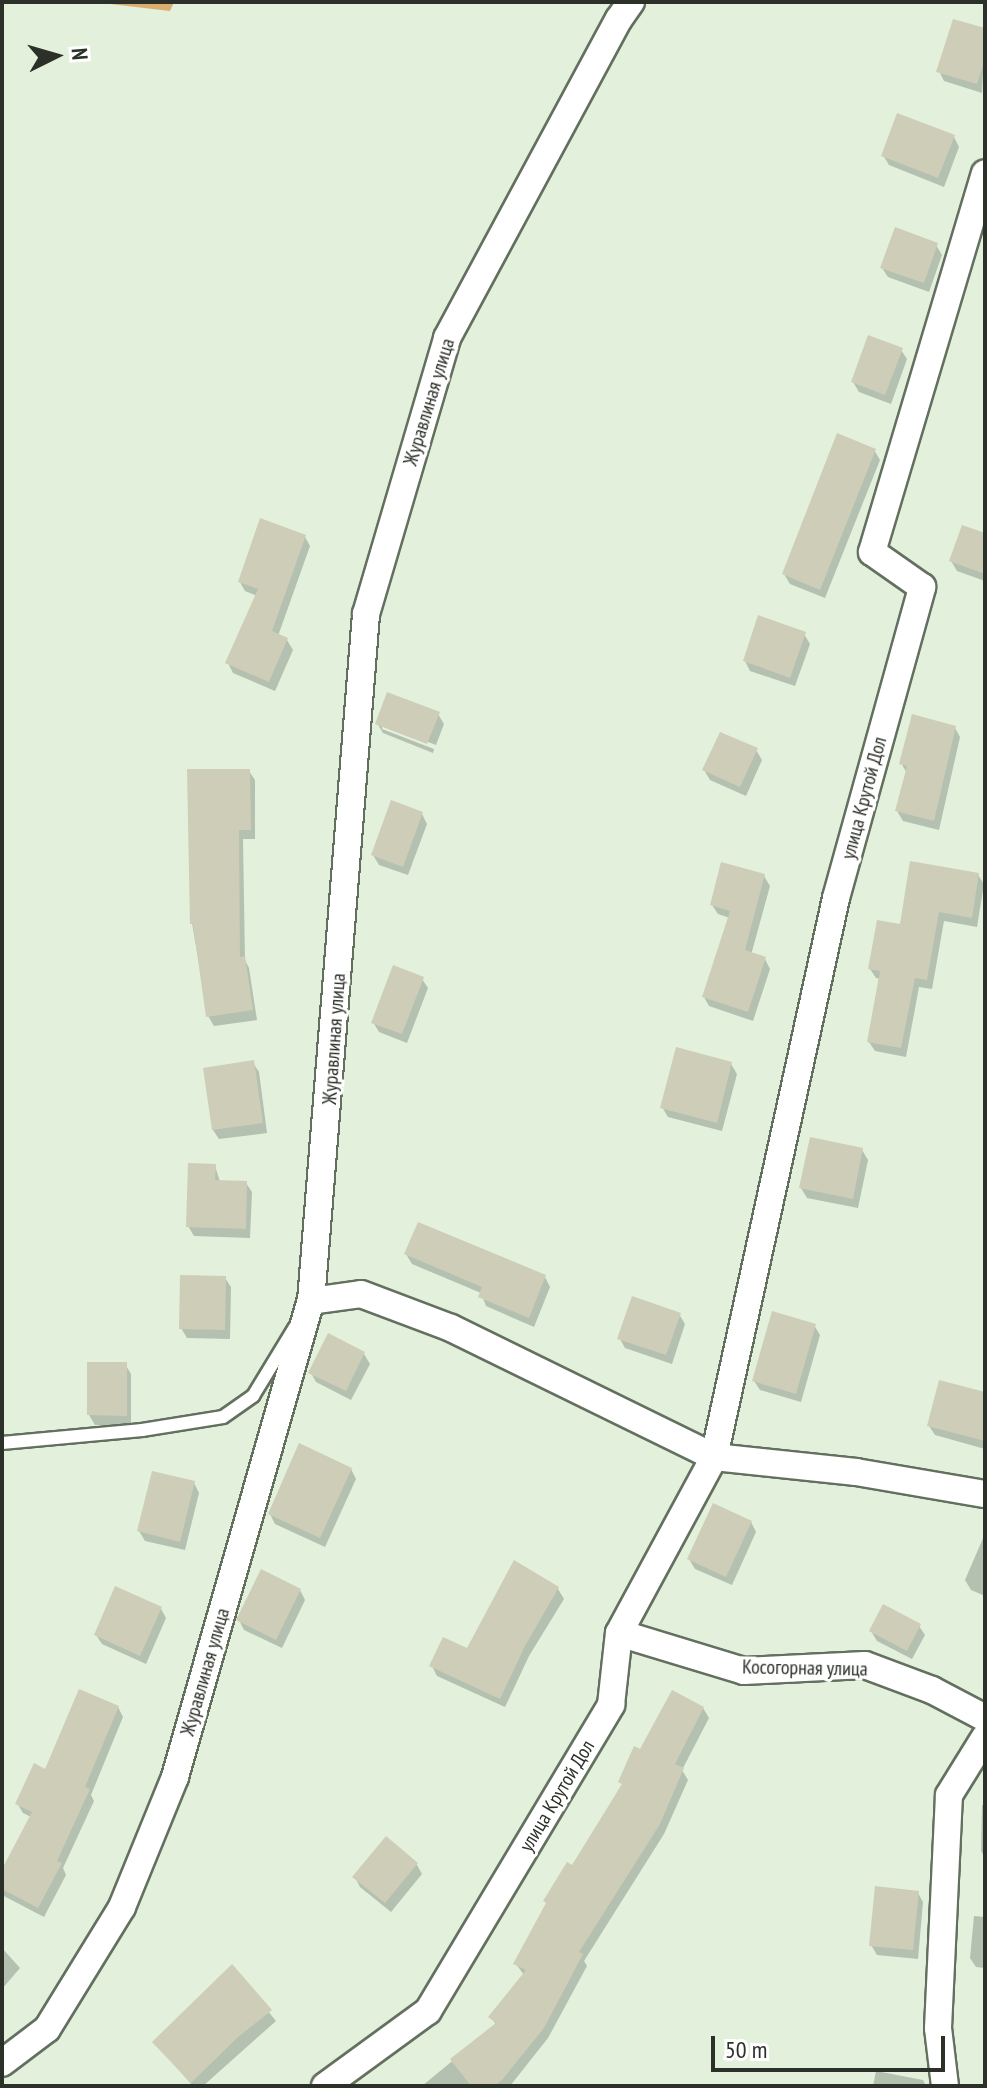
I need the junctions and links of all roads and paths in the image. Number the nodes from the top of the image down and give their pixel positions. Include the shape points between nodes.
1 (631, 2) edge
2 (985, 173) edge
3 (311, 1301) junction
4 (2, 1443) edge
5 (714, 1457) junction
6 (985, 1494) edge
7 (619, 1633) junction
8 (985, 1718) edge
9 (985, 1737) edge
10 (2, 2063) edge
11 (325, 2086) edge
12 (945, 2086) edge

1 - 3 street, Журавлиная улица via 447,338 366,614
2 - 5 street, улица Крутой Дол via 872,552 922,587 836,898
3 - 4 lane via 253,1396 223,1417
3 - 5 street via 361,1294 451,1328
3 - 10 street, Журавлиная улица via 175,1777 122,1907 47,2029
5 - 6 street via 856,1472
5 - 7 street, улица Крутой Дол
7 - 8 street, Косогорная улица via 744,1671 865,1665 932,1690
7 - 11 street, улица Крутой Дол via 611,1705 428,2011
9 - 12 street via 949,1795 938,2028

